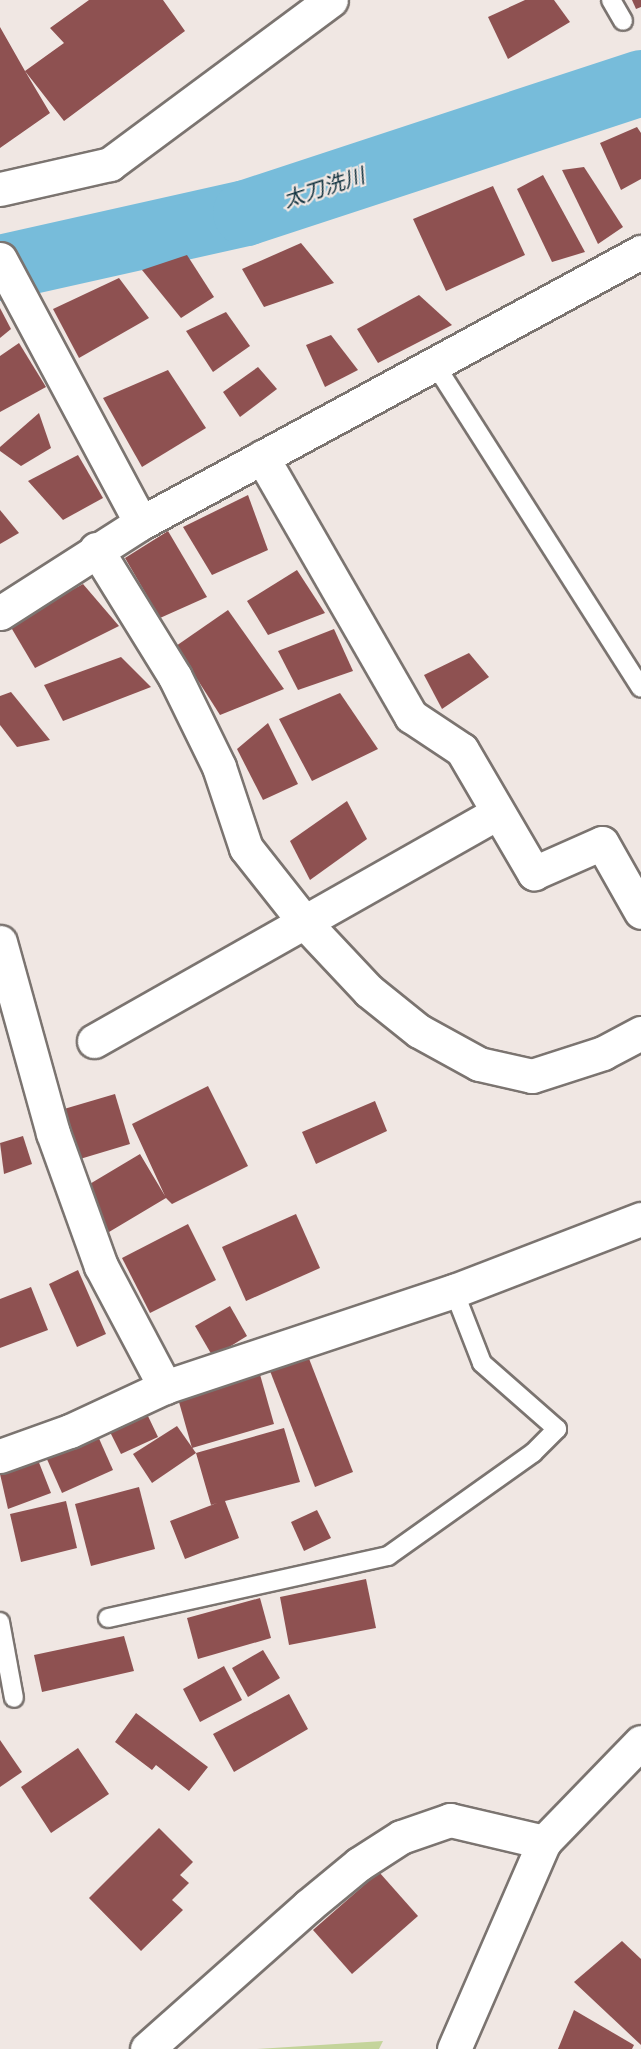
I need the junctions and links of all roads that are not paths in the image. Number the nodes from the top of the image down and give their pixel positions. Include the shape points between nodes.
1 (331, 0) edge
2 (611, 0) edge
3 (623, 21) dead end
4 (0, 189) edge
5 (641, 252) edge
6 (0, 259) edge
7 (434, 363) junction
8 (262, 457) junction
9 (141, 523) junction
10 (96, 549) junction
11 (0, 613) edge
12 (641, 688) edge
13 (497, 813) junction
14 (641, 912) edge
15 (306, 924) junction
16 (0, 942) edge
17 (641, 1033) edge
18 (94, 1041) dead end
19 (641, 1219) edge
20 (454, 1291) junction
21 (165, 1387) junction
22 (0, 1456) edge
23 (108, 1618) dead end
24 (0, 1622) edge
25 (14, 1698) dead end
26 (641, 1742) edge
27 (543, 1842) junction
28 (147, 2049) edge
29 (454, 2049) edge

1 - 4 street via 110,164
2 - 3 lane
5 - 7 street
6 - 9 street
7 - 8 street
7 - 12 lane
8 - 9 street
8 - 13 street via 411,716 462,750
9 - 10 street
10 - 11 street
10 - 15 street via 175,678 219,767 246,848
13 - 14 street via 534,873 602,843
13 - 15 street
15 - 17 street via 369,991 419,1031 479,1064 532,1076 603,1053
15 - 18 street
16 - 21 street via 53,1133 101,1266
19 - 20 street
20 - 21 street
20 - 23 lane via 482,1363 557,1429 533,1453 388,1556
21 - 22 street via 70,1431
24 - 25 lane
26 - 27 street
27 - 28 street via 450,1820 400,1837 359,1863
27 - 29 street

